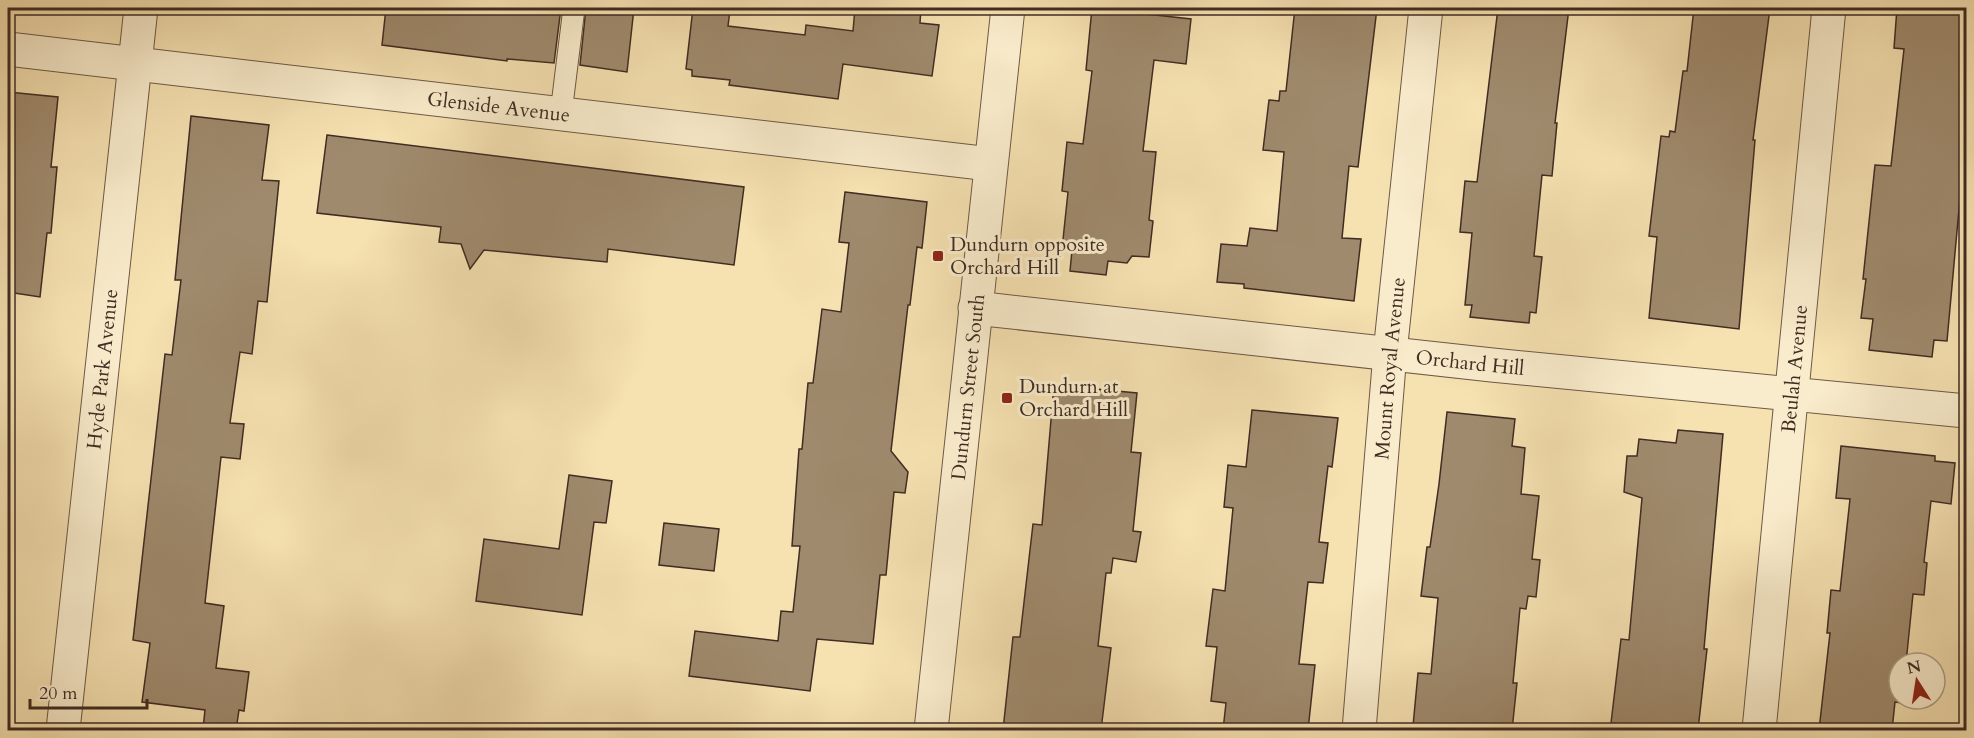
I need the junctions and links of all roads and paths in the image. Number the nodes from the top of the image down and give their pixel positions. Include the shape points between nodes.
1 (141, 8) edge
2 (574, 8) edge
3 (1008, 8) edge
4 (1426, 8) edge
5 (1829, 8) edge
6 (8, 50) edge
7 (135, 66) junction
8 (561, 113) junction
9 (990, 164) junction
10 (975, 308) junction
11 (1390, 353) junction
12 (1790, 395) junction
13 (1966, 411) edge
14 (63, 730) edge
15 (931, 730) edge
16 (1359, 730) edge
17 (1759, 730) edge

1 - 7 street, Hyde Park Avenue
2 - 8 lane
3 - 9 street, Dundurn Street South
4 - 11 street, Mount Royal Avenue
5 - 12 street, Beulah Avenue
6 - 7 street, Glenside Avenue
7 - 8 street, Glenside Avenue
7 - 14 street, Hyde Park Avenue
8 - 9 street, Glenside Avenue
9 - 10 street, Dundurn Street South
10 - 11 street, Orchard Hill
10 - 15 street, Dundurn Street South
11 - 12 street, Orchard Hill
11 - 16 street, Mount Royal Avenue
12 - 13 street, Orchard Hill
12 - 17 street, Beulah Avenue

